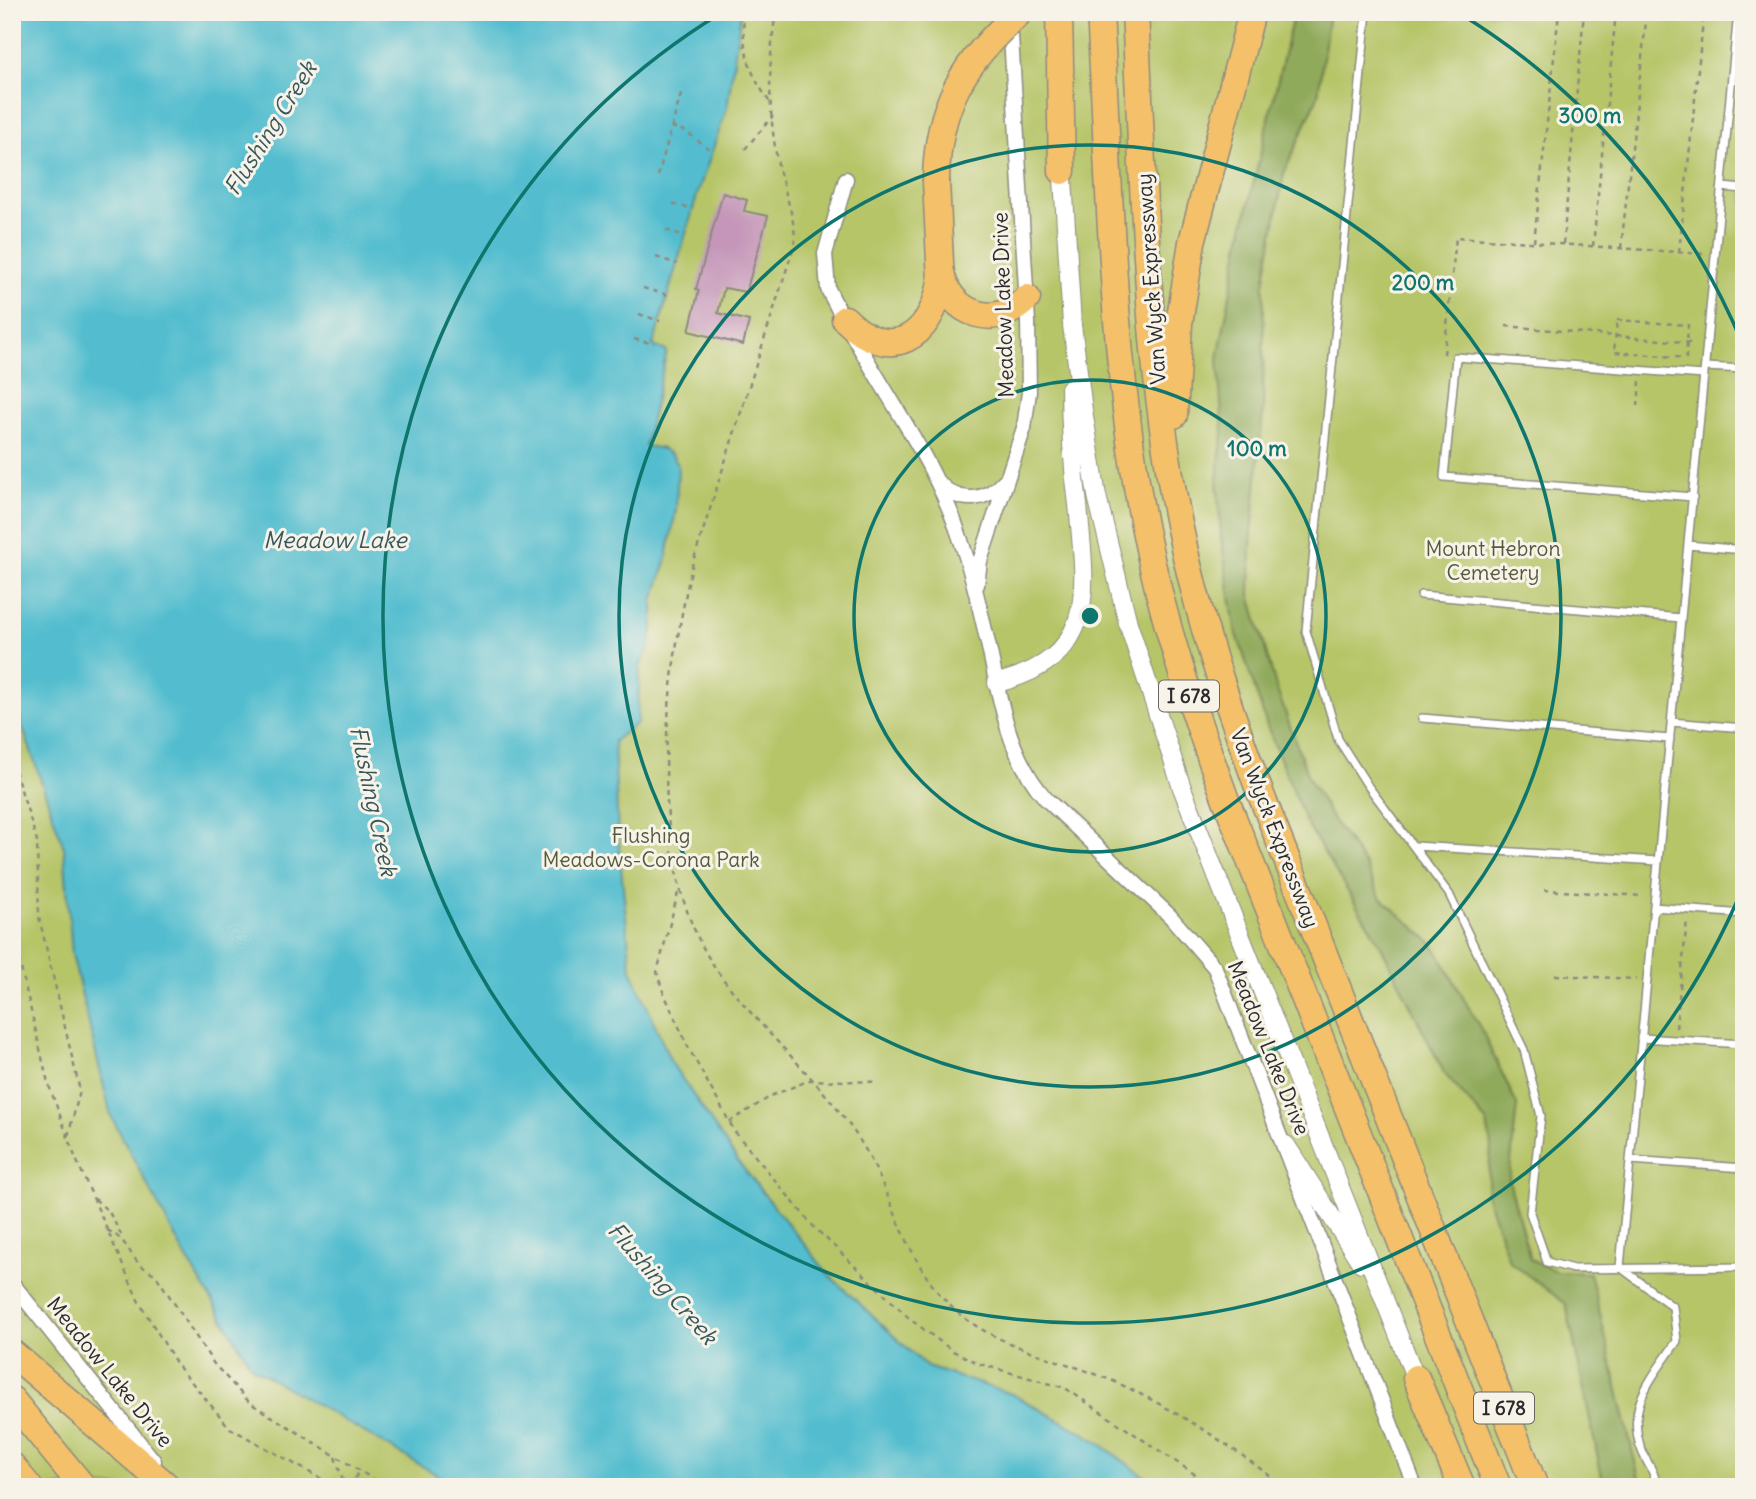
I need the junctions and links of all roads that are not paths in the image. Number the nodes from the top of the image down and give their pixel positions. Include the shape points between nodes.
1 (1010, 12) edge
2 (1020, 12) edge
3 (1050, 12) edge
4 (1059, 12) edge
5 (1100, 12) edge
6 (1135, 12) edge
7 (1252, 12) edge
8 (1367, 12) edge
9 (1738, 12) edge
10 (1062, 171) junction
11 (846, 179) dead end
12 (1722, 187) junction
13 (1744, 189) edge
14 (941, 271) junction
15 (1027, 298) junction
16 (845, 319) junction
17 (1072, 326) junction
18 (1744, 369) edge
19 (1704, 371) junction
20 (1010, 471) junction
21 (934, 476) junction
22 (1171, 480) junction
23 (1693, 497) junction
24 (1688, 545) junction
25 (1744, 550) edge
26 (976, 590) junction
27 (1421, 595) dead end
28 (1681, 618) junction
29 (997, 683) junction
30 (1422, 718) dead end
31 (1671, 722) junction
32 (1744, 728) edge
33 (1670, 739) junction
34 (1415, 846) junction
35 (1658, 861) junction
36 (1654, 907) junction
37 (1744, 914) edge
38 (1641, 1038) junction
39 (1744, 1044) edge
40 (1286, 1145) junction
41 (1630, 1160) junction
42 (1744, 1168) edge
43 (1620, 1266) junction
44 (1744, 1266) edge
45 (12, 1283) edge
46 (1388, 1309) junction
47 (1473, 1329) junction
48 (12, 1353) edge
49 (1416, 1378) junction
50 (12, 1400) edge
51 (12, 1466) edge
52 (29, 1487) edge
53 (83, 1487) edge
54 (168, 1487) edge
55 (175, 1487) edge
56 (1415, 1487) edge
57 (1452, 1487) edge
58 (1462, 1487) edge
59 (1498, 1487) edge
60 (1535, 1487) edge
61 (1552, 1487) edge
62 (1656, 1487) edge

1 - 15 street, Meadow Lake Drive
2 - 14 highway, bridge via 984,45 956,87 940,133 936,181
3 - 10 street
4 - 10 highway
5 - 59 highway, Van Wyck Expressway / I 678 via 1124,400 1143,519 1165,616 1226,800
6 - 22 highway, Van Wyck Expressway / I 678 via 1151,307
7 - 22 highway via 1186,273
8 - 34 lane via 1306,631 1338,739
9 - 12 lane
10 - 17 street
11 - 16 street, Meadow Lake Drive via 824,263 828,289
12 - 13 lane
12 - 19 lane
14 - 15 highway via 953,301 974,313 1002,315
14 - 16 highway via 939,293 928,318 913,336 881,343 859,334
15 - 20 street, Meadow Lake Drive via 1028,410
16 - 21 street, Meadow Lake Drive
17 - 29 street via 1070,423 1083,600 1075,627 1055,655 1037,670
17 - 46 street via 1097,496 1140,665 1187,800
18 - 19 lane
19 - 23 lane
19 - 23 lane via 1641,371 1456,357 1444,477
20 - 21 street via 990,494 971,499 952,494
20 - 26 street, Meadow Lake Drive
21 - 26 street, Meadow Lake Drive via 957,528
22 - 47 highway, Van Wyck Expressway / I 678 via 1198,607 1237,731
23 - 24 lane
24 - 25 lane
24 - 28 lane
26 - 29 street, Meadow Lake Drive
27 - 28 lane
28 - 31 lane
29 - 40 street, Meadow Lake Drive via 1010,737 1034,785 1209,958
30 - 33 lane
31 - 32 lane
31 - 33 lane
33 - 35 lane
34 - 35 lane
34 - 43 lane via 1449,894 1524,1050 1541,1116 1530,1213 1547,1262 1573,1269
35 - 36 lane
36 - 37 lane
36 - 38 lane
38 - 39 lane
38 - 41 lane
40 - 46 street
40 - 56 street, Meadow Lake Drive
41 - 42 lane
41 - 43 lane
43 - 44 lane
43 - 62 lane via 1673,1307 1677,1341 1635,1411 1641,1450 1656,1477
45 - 55 street, Meadow Lake Drive
46 - 49 street
47 - 60 highway, Van Wyck Expressway / I 678
47 - 61 highway
48 - 54 highway
49 - 57 street
49 - 58 highway
50 - 53 highway
51 - 52 highway

